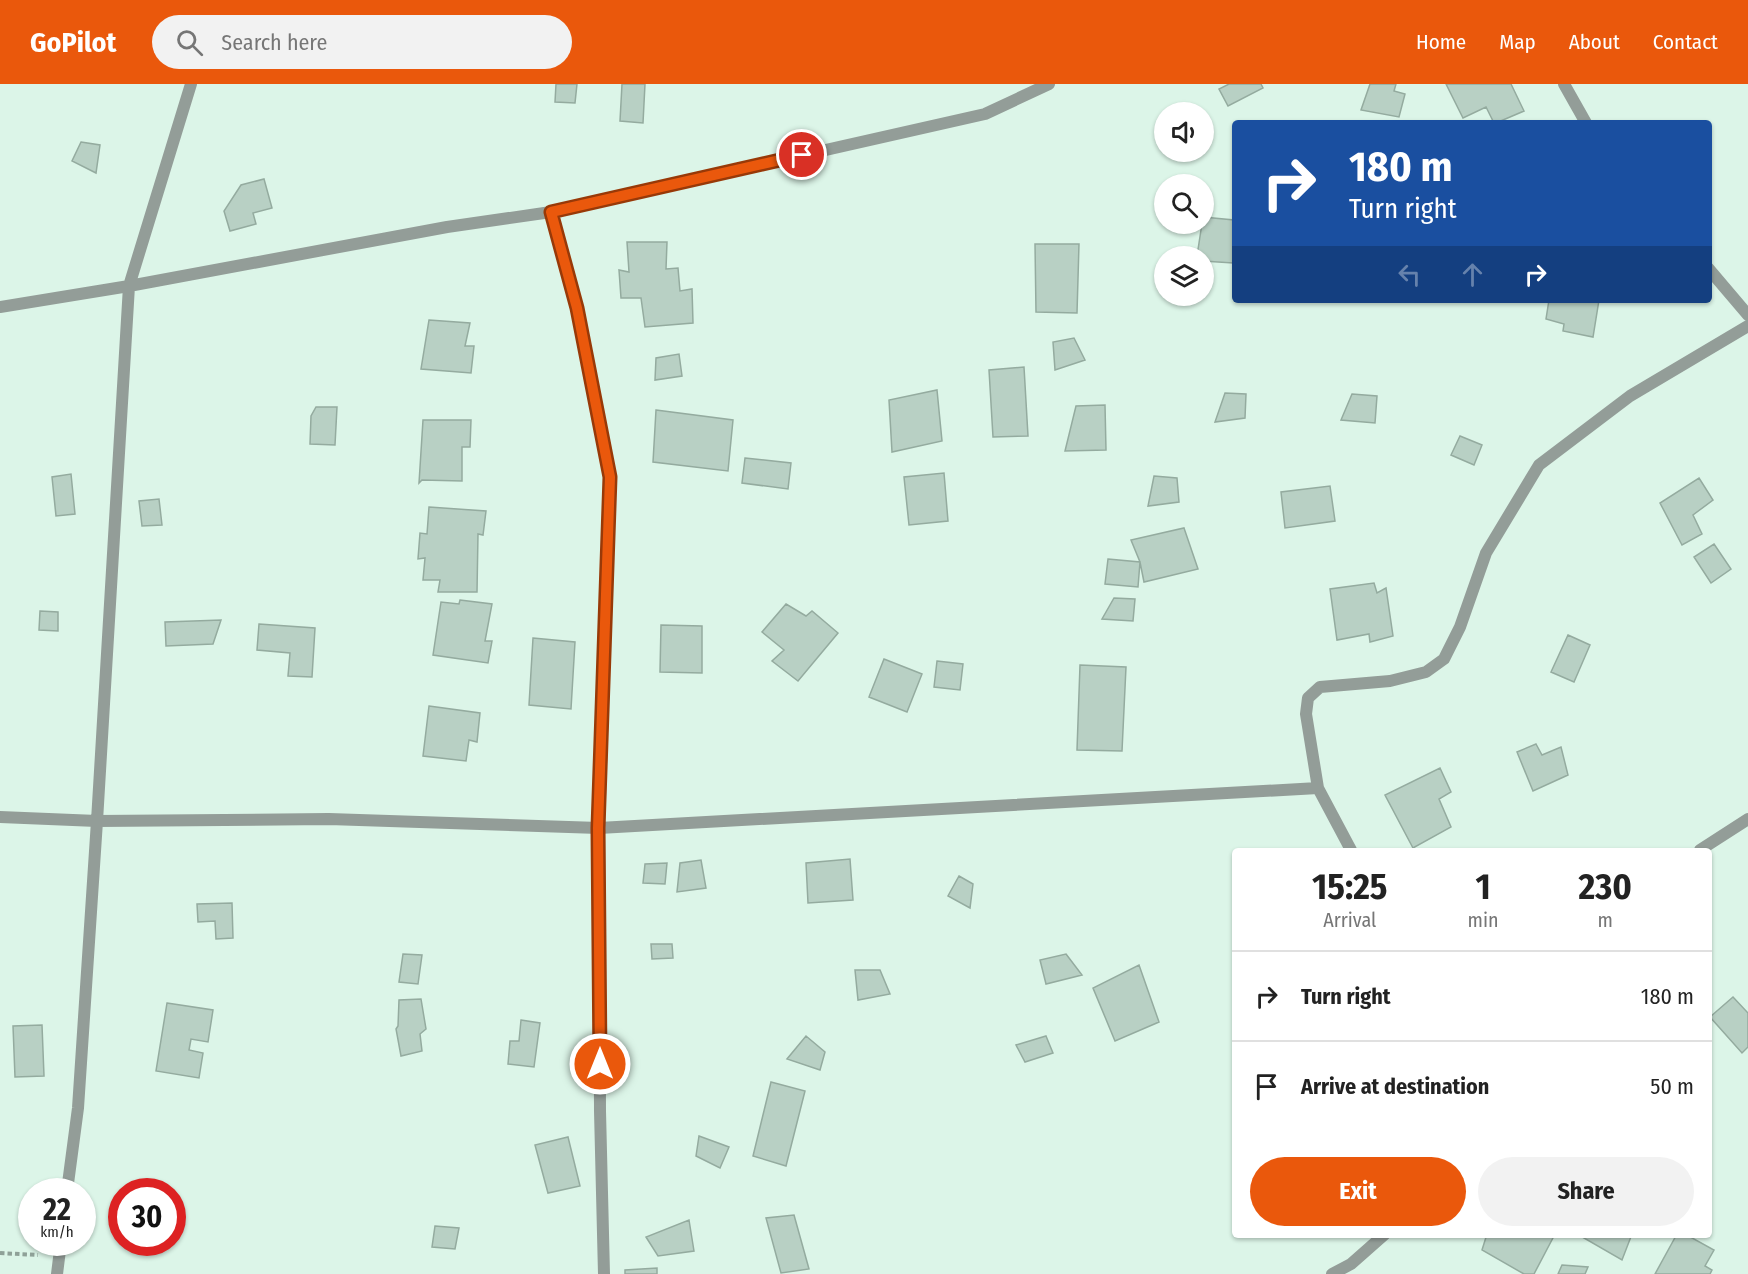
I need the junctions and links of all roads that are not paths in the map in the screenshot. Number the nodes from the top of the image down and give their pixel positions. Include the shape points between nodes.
1 (191, 84) edge
2 (1049, 84) edge
3 (1564, 84) edge
4 (1584, 120) edge
5 (551, 212) junction
6 (1712, 273) edge
7 (129, 286) junction
8 (0, 307) edge
9 (1748, 315) edge
10 (1748, 326) edge
11 (1318, 789) junction
12 (0, 818) edge
13 (1748, 819) edge
14 (97, 821) junction
15 (598, 828) junction
16 (1350, 848) edge
17 (1703, 848) edge
18 (70, 1178) edge
19 (1380, 1238) edge
20 (59, 1256) edge
21 (57, 1274) edge
22 (604, 1274) edge
23 (1332, 1274) edge

1 - 7 street
2 - 5 street via 985,114
3 - 4 street
5 - 7 street via 447,227
5 - 15 street via 577,308 610,477
6 - 9 street
7 - 8 street
7 - 14 street
10 - 11 street via 1630,396 1539,465 1486,554 1444,659 1426,672 1390,681 1320,687 1308,698 1306,714
11 - 15 street
11 - 16 street
12 - 14 street
13 - 17 street
14 - 15 street via 329,819
14 - 18 street via 78,1108
15 - 22 street
19 - 23 street via 1351,1264
20 - 21 street

